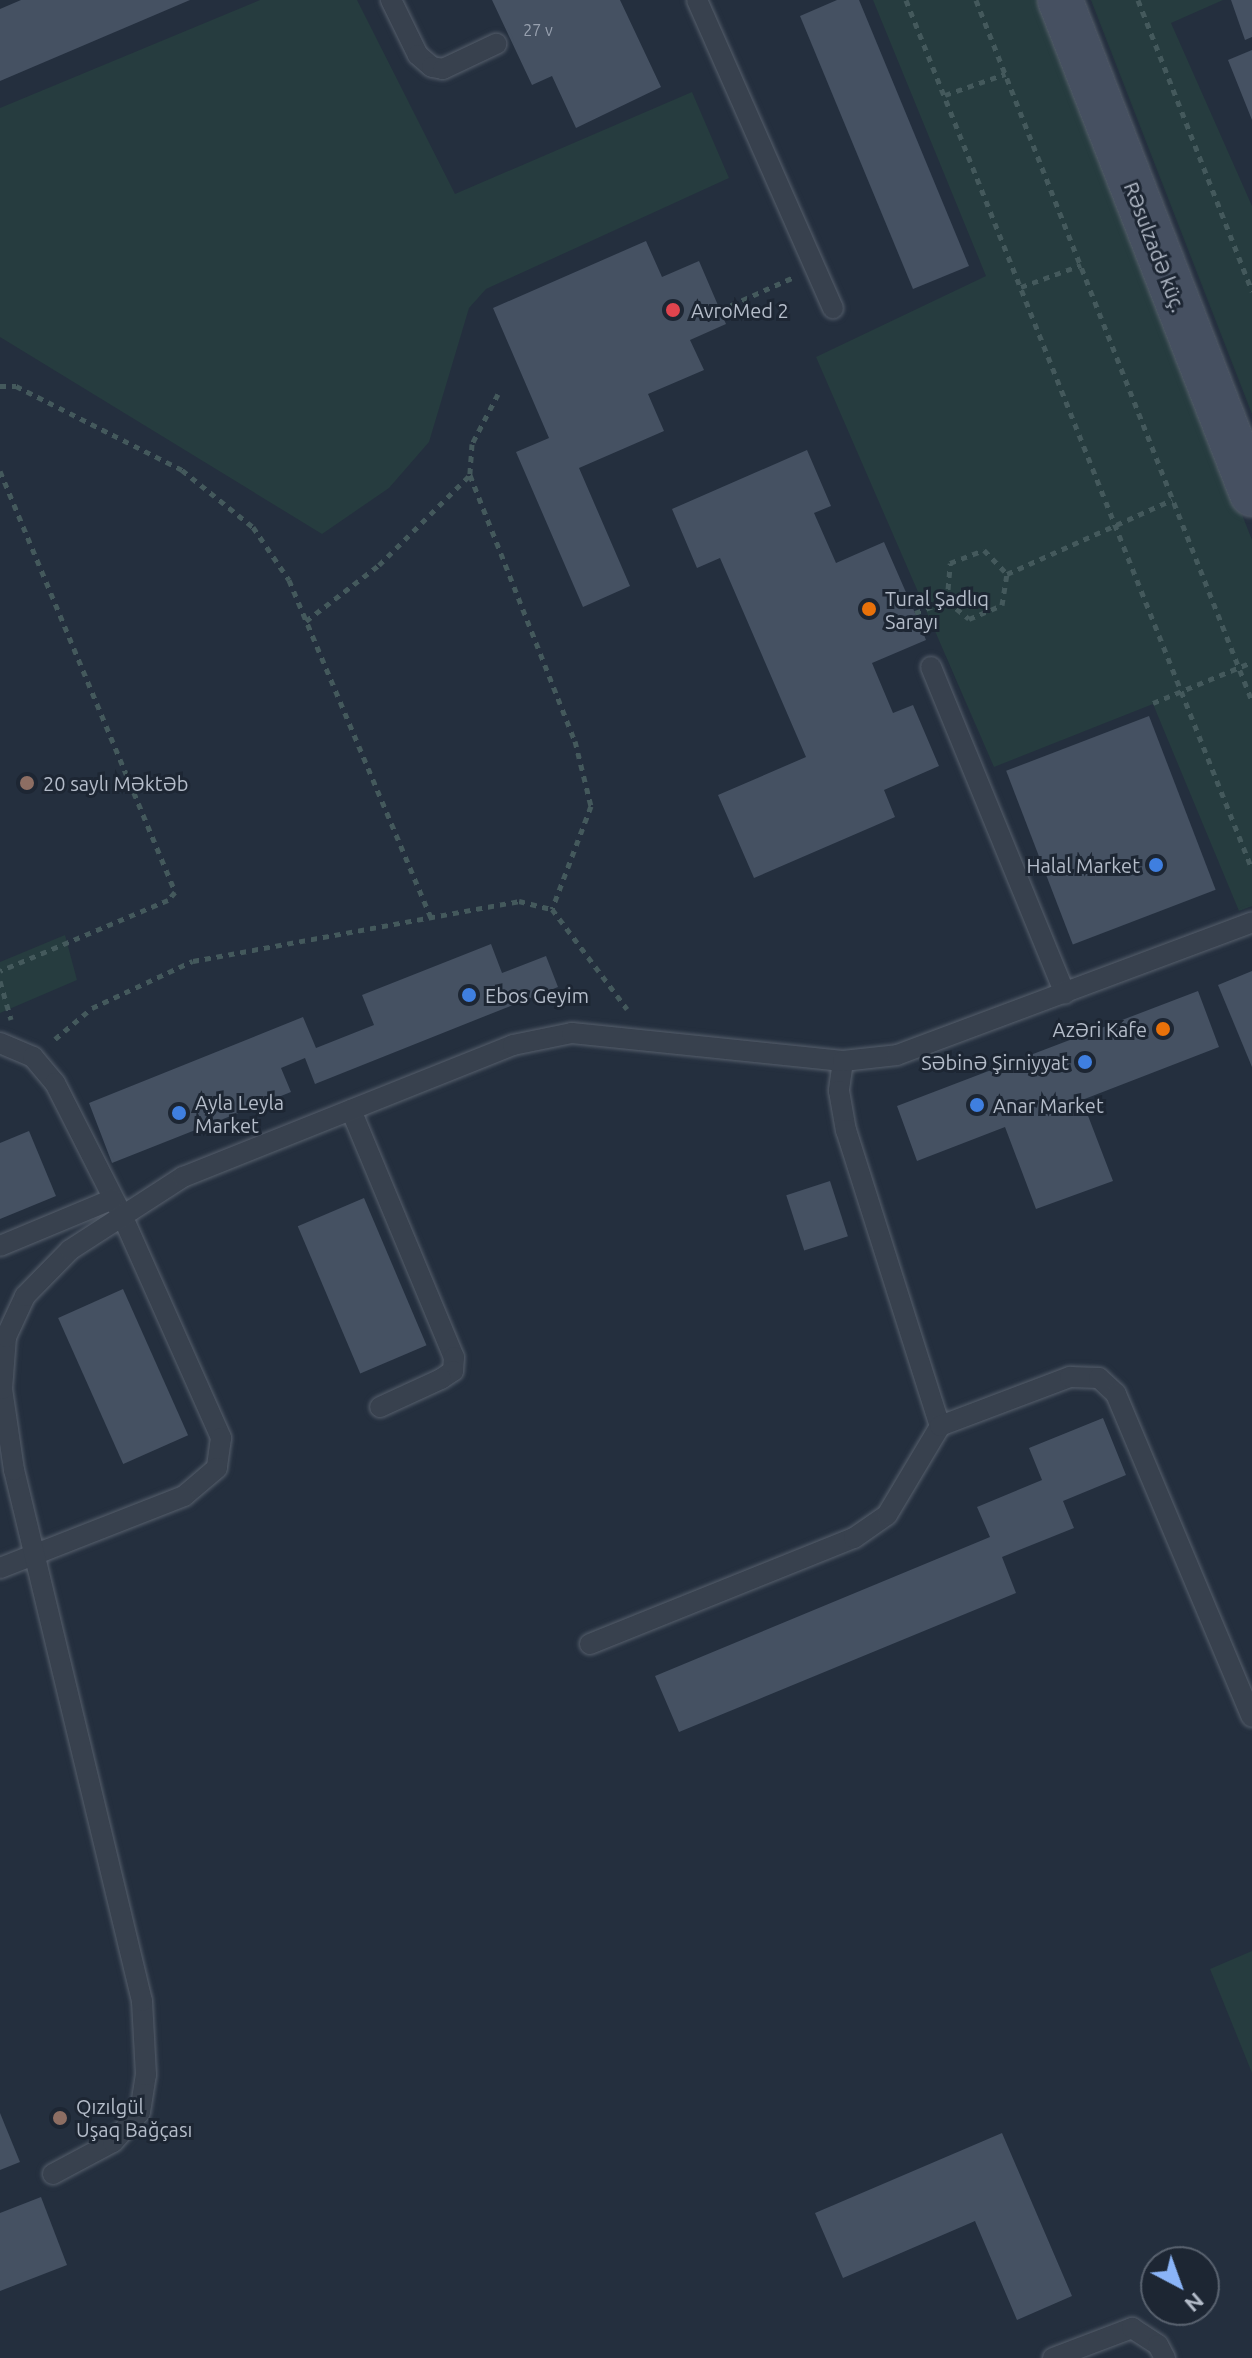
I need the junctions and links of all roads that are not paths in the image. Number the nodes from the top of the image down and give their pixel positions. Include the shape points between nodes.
1 (391, 0) edge
2 (697, 0) edge
3 (1060, 0) edge
4 (496, 44) dead end
5 (833, 308) dead end
6 (1252, 494) edge
7 (931, 667) dead end
8 (1252, 922) edge
9 (1065, 994) junction
10 (2, 1043) edge
11 (843, 1061) junction
12 (351, 1110) junction
13 (117, 1206) junction
14 (0, 1246) edge
15 (380, 1407) dead end
16 (940, 1426) junction
17 (34, 1555) junction
18 (0, 1568) edge
19 (590, 1644) dead end
20 (1252, 1717) edge
21 (53, 2174) dead end
22 (1053, 2358) edge
23 (1165, 2358) edge

1 - 4 lane via 418,55 432,67 443,69
2 - 5 lane
3 - 6 main road, Rəsulzadə küç.
7 - 9 lane
8 - 9 lane
9 - 11 lane via 897,1055
10 - 13 lane via 33,1057 55,1083
11 - 12 lane via 572,1033 513,1045
11 - 16 lane via 839,1091 846,1130
12 - 13 lane
12 - 15 lane via 454,1357 453,1371
13 - 14 lane
13 - 17 lane via 25,1296 6,1337 2,1389
13 - 17 lane via 221,1438 217,1468 184,1496
16 - 19 lane via 887,1515 854,1538
16 - 20 lane via 1070,1377 1099,1378 1116,1394
17 - 18 lane
17 - 21 lane via 142,2001 146,2075 140,2112 113,2142
22 - 23 lane via 1132,2328 1158,2345

